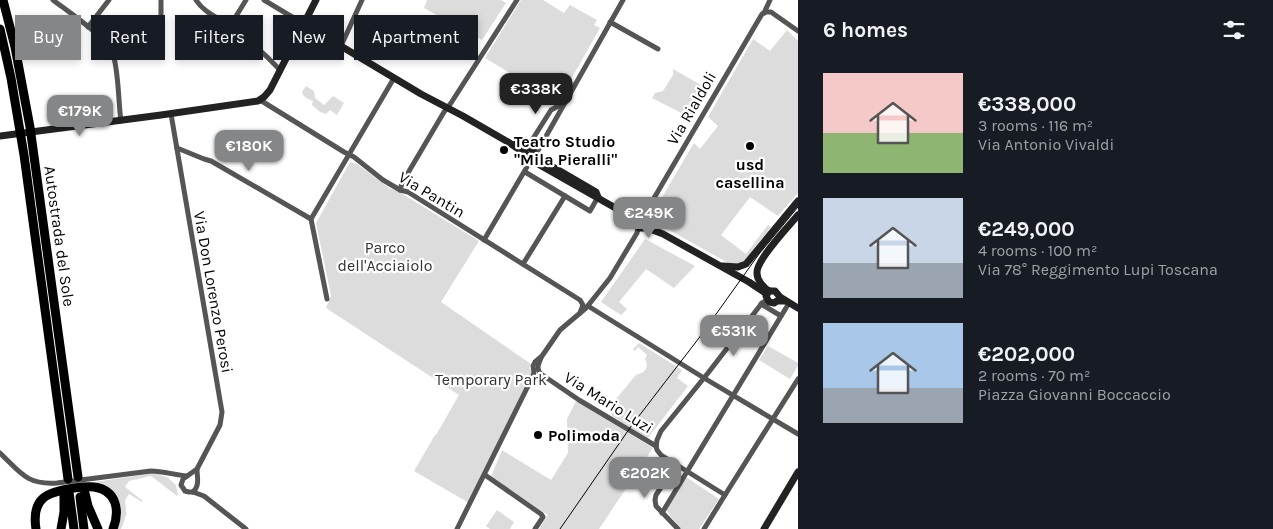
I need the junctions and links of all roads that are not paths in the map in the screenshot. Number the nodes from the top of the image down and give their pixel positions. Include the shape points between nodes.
1 (3, 0) edge
2 (53, 0) edge
3 (109, 0) edge
4 (161, 0) edge
5 (196, 0) edge
6 (246, 0) edge
7 (264, 0) edge
8 (316, 0) edge
9 (362, 0) edge
10 (517, 0) edge
11 (623, 0) edge
12 (770, 0) edge
13 (767, 12) junction
14 (161, 15) edge
15 (213, 15) edge
16 (237, 15) edge
17 (289, 15) edge
18 (308, 15) edge
19 (610, 22) junction
20 (88, 27) junction
21 (0, 29) edge
22 (798, 31) edge
23 (344, 39) edge
24 (344, 48) edge
25 (658, 48) dead end
26 (263, 54) edge
27 (285, 60) edge
28 (280, 70) junction
29 (394, 78) junction
30 (260, 100) junction
31 (447, 107) junction
32 (559, 109) junction
33 (171, 114) junction
34 (121, 121) junction
35 (0, 136) edge
36 (177, 148) junction
37 (348, 154) junction
38 (532, 156) junction
39 (525, 172) junction
40 (400, 190) junction
41 (564, 196) junction
42 (598, 198) junction
43 (798, 201) edge
44 (626, 214) junction
45 (798, 214) edge
46 (641, 216) junction
47 (311, 219) junction
48 (637, 225) junction
49 (647, 225) junction
50 (484, 240) junction
51 (523, 264) junction
52 (720, 266) junction
53 (766, 296) junction
54 (778, 298) junction
55 (327, 299) dead end
56 (787, 302) junction
57 (588, 306) junction
58 (798, 308) edge
59 (580, 313) junction
60 (781, 316) junction
61 (542, 356) junction
62 (704, 378) junction
63 (798, 379) edge
64 (732, 398) junction
65 (773, 420) junction
66 (798, 434) edge
67 (656, 446) junction
68 (0, 453) edge
69 (676, 465) junction
70 (197, 469) junction
71 (687, 472) junction
72 (798, 472) edge
73 (485, 475) junction
74 (187, 476) junction
75 (83, 483) junction
76 (197, 484) junction
77 (63, 486) junction
78 (193, 492) junction
79 (725, 495) junction
80 (204, 496) junction
81 (662, 513) junction
82 (36, 529) edge
83 (61, 529) edge
84 (74, 529) edge
85 (84, 529) edge
86 (98, 529) edge
87 (113, 529) edge
88 (246, 529) edge
89 (457, 529) edge
90 (536, 529) edge
91 (678, 529) edge
92 (704, 529) edge
93 (764, 529) edge

1 - 75 highway, Autostrada del Sole via 30,128 72,435
2 - 20 street
3 - 20 street
4 - 14 street
5 - 15 street
6 - 16 street
7 - 17 street
8 - 18 street
9 - 23 street
10 - 31 street
11 - 19 street
12 - 13 street, Via Rialdoli
13 - 22 street
13 - 46 street, Via Rialdoli via 750,34 648,210
19 - 25 street
19 - 32 street
20 - 34 street via 112,51
21 - 77 highway, Autostrada del Sole via 21,137 62,436
24 - 29 street
26 - 28 street
27 - 28 street
28 - 30 street
29 - 31 street
29 - 37 street
30 - 33 street
30 - 37 street, Via Pantin
31 - 38 street
31 - 40 street
32 - 38 street
32 - 38 street via 552,110
33 - 34 street
33 - 36 street, Via Don Lorenzo Perosi
34 - 35 street
36 - 47 street via 211,161
36 - 70 street, Via Don Lorenzo Perosi via 222,412 220,425
37 - 40 street, Via Pantin
37 - 47 street
38 - 39 street
38 - 42 street
39 - 41 street
39 - 50 street
40 - 50 street, Via Pantin
41 - 42 street via 590,211
41 - 51 street
42 - 44 street
43 - 52 street via 746,264
44 - 46 street
44 - 48 street
45 - 53 street via 758,266 758,279
46 - 48 street, Via Rialdoli
46 - 49 street via 647,218
47 - 55 street
48 - 49 street via 642,229
48 - 57 street, Via Rialdoli via 637,233
49 - 52 street
50 - 51 street, Via Pantin
51 - 59 street, Via Pantin via 580,300 583,305
52 - 53 street via 755,284
53 - 54 street via 772,303
53 - 54 street via 775,291
53 - 60 street
53 - 62 street
54 - 56 street
56 - 58 street
56 - 60 street
57 - 59 street, Via Rialdoli
57 - 62 street
59 - 61 street, Via Rialdoli via 560,330
60 - 64 street
61 - 67 street, Via Mario Luzi via 538,365 542,374
61 - 73 street, Via Rialdoli via 533,365 534,375
62 - 64 street
62 - 67 street via 660,433
63 - 65 street
64 - 65 street
64 - 71 street
65 - 66 street
65 - 79 street
67 - 69 street, Via Mario Luzi via 661,455
68 - 77 street via 30,480
69 - 71 street, Via Mario Luzi
69 - 81 street via 656,497 656,506
70 - 74 street, Via Don Lorenzo Perosi
70 - 76 street, Via Don Lorenzo Perosi
71 - 79 street, Via Mario Luzi
71 - 81 street
72 - 93 street
73 - 89 street
73 - 90 street via 540,513 542,518
74 - 75 street via 155,471
74 - 76 street via 194,478
74 - 78 street via 182,481 182,488
75 - 77 highway
75 - 85 highway, Autostrada del Sole
75 - 86 highway
75 - 87 highway via 105,491 114,501 117,514
76 - 78 street
76 - 80 street
77 - 82 highway via 39,503 35,514
77 - 83 highway
77 - 84 highway, Autostrada del Sole
78 - 80 street
79 - 92 street
80 - 88 street
81 - 91 street

